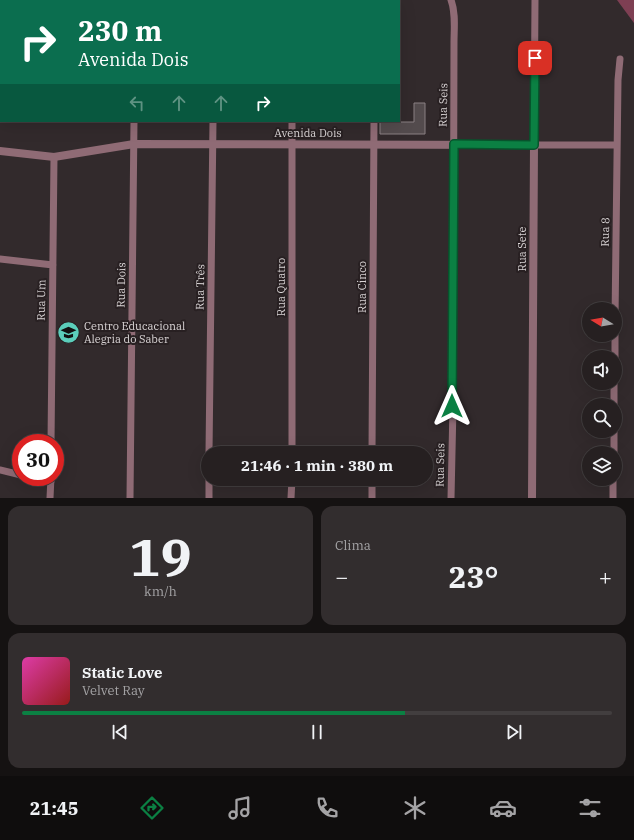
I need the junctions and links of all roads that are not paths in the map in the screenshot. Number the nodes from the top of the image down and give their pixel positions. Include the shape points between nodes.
1 (451, 0) edge
2 (535, 0) edge
3 (620, 59) dead end
4 (134, 122) edge
5 (213, 122) edge
6 (292, 122) edge
7 (374, 122) edge
8 (134, 144) junction
9 (213, 144) junction
10 (292, 144) junction
11 (374, 144) junction
12 (454, 144) junction
13 (534, 145) junction
14 (617, 145) junction
15 (0, 151) edge
16 (54, 157) junction
17 (0, 259) edge
18 (53, 265) junction
19 (615, 302) edge
20 (51, 434) edge
21 (209, 446) edge
22 (292, 446) edge
23 (372, 446) edge
24 (0, 470) edge
25 (12, 473) edge
26 (51, 486) edge
27 (209, 486) edge
28 (292, 486) edge
29 (372, 486) edge
30 (613, 486) edge
31 (50, 498) edge
32 (130, 498) edge
33 (209, 498) edge
34 (292, 498) edge
35 (372, 498) edge
36 (451, 498) edge
37 (532, 498) edge
38 (613, 498) edge

1 - 12 street, Rua Seis via 454,14
2 - 13 street, Rua Sete
3 - 14 street, Rua 8
4 - 8 street, Rua Dois
5 - 9 street, Rua Três
6 - 10 street, Rua Quatro
7 - 11 street, Rua Cinco
8 - 9 street, Avenida Dois
8 - 16 street, Avenida Dois
8 - 32 street, Rua Dois
9 - 10 street, Avenida Dois
9 - 21 street, Rua Três
10 - 11 street, Avenida Dois
10 - 22 street, Rua Quatro
11 - 12 street, Avenida Dois
11 - 23 street, Rua Cinco
12 - 13 street, Avenida Dois
12 - 36 street, Rua Seis
13 - 14 street, Avenida Dois
13 - 37 street, Rua Sete
14 - 19 street, Rua 8
15 - 16 street, Avenida Dois
16 - 18 street, Rua Um
17 - 18 street
18 - 20 street, Rua Um
24 - 25 street
26 - 31 street
27 - 33 street
28 - 34 street
29 - 35 street
30 - 38 street

